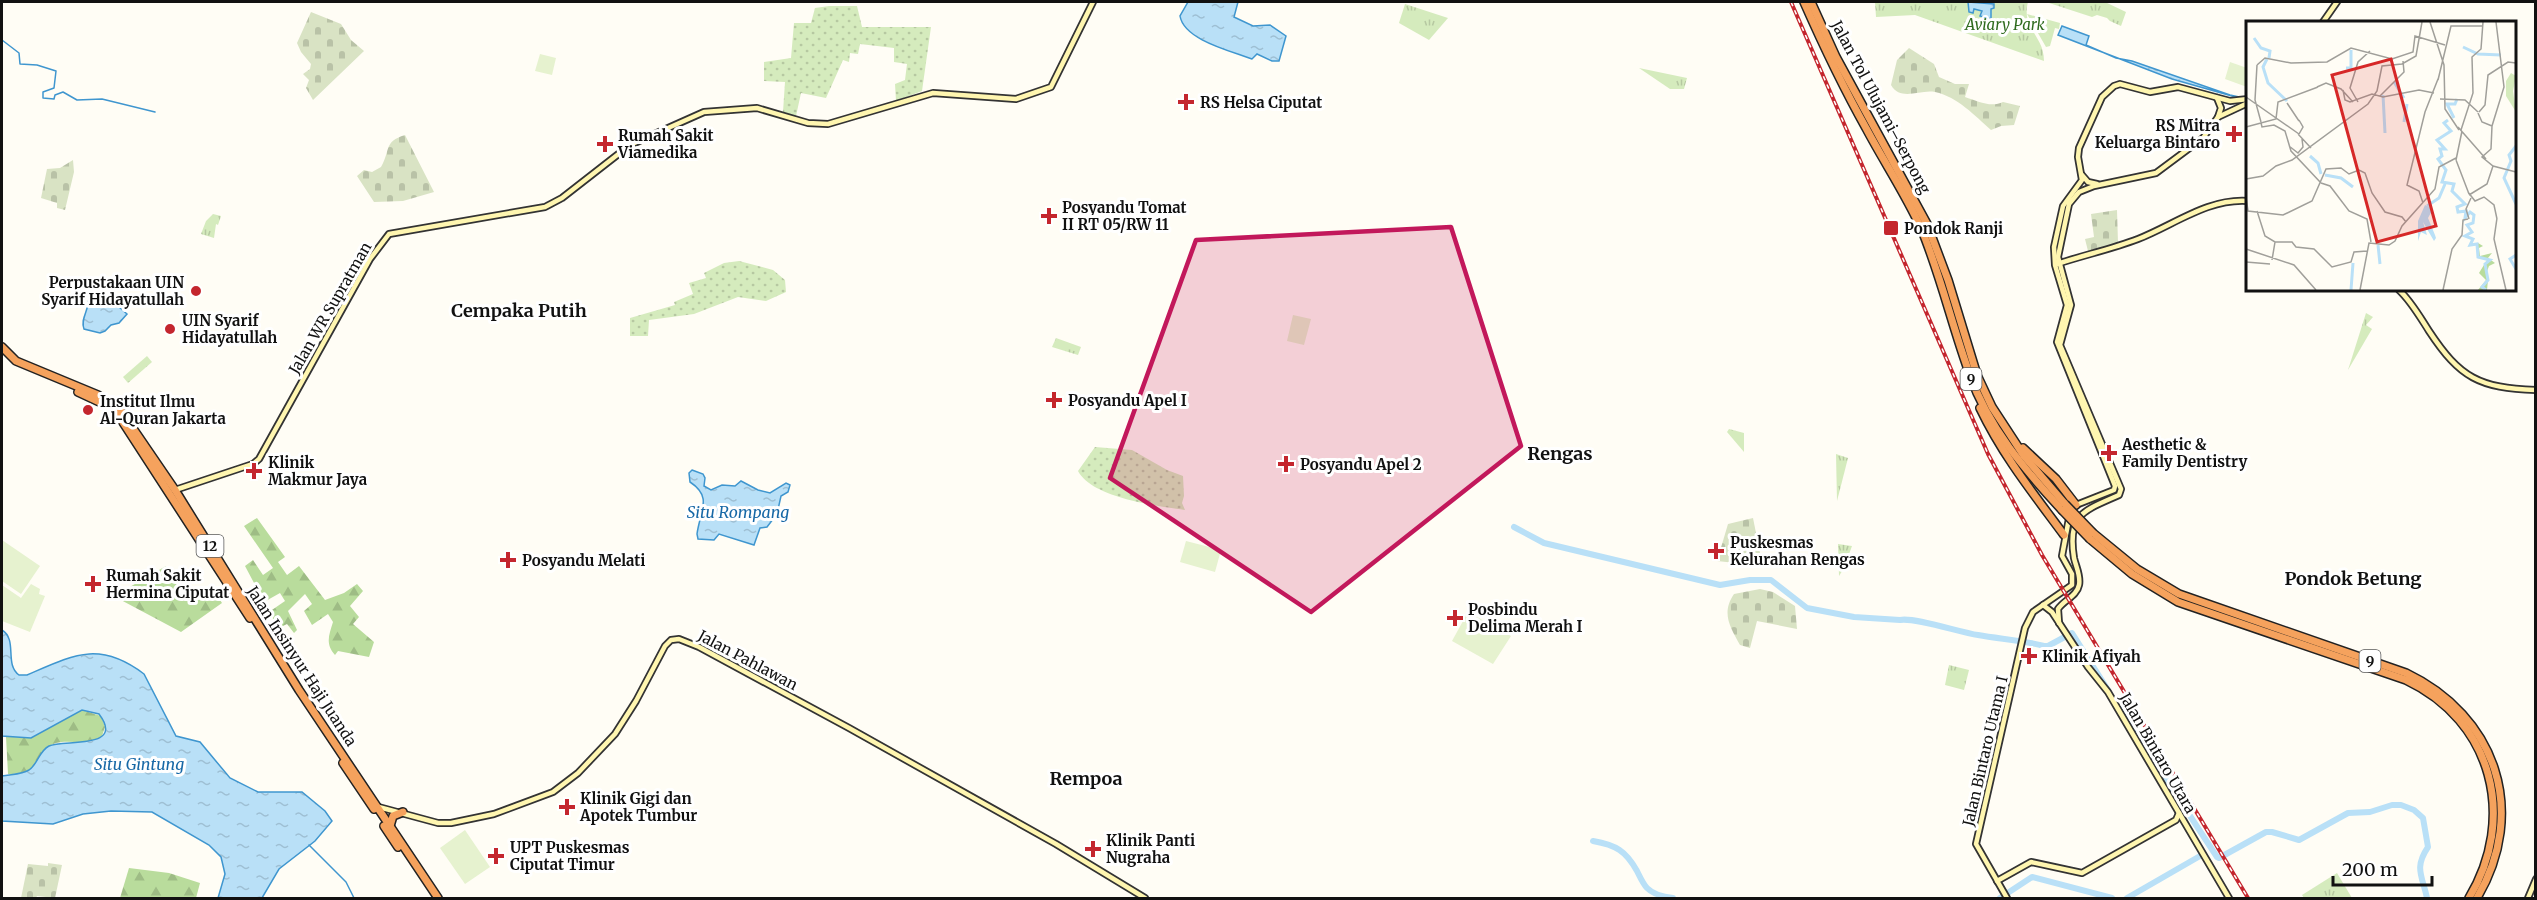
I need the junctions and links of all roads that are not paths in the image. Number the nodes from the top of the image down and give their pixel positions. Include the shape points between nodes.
1 (1093, 2) edge
2 (1804, 2) edge
3 (1811, 2) edge
4 (2337, 2) edge
5 (2324, 21) edge
6 (2217, 98) junction
7 (2246, 100) edge
8 (2230, 101) junction
9 (2238, 103) junction
10 (2230, 110) junction
11 (2218, 117) junction
12 (2080, 170) junction
13 (2099, 184) junction
14 (2246, 201) edge
15 (2059, 223) junction
16 (2066, 224) junction
17 (2057, 264) junction
18 (2399, 291) edge
19 (2, 347) edge
20 (2, 354) edge
21 (1970, 377) junction
22 (2535, 390) edge
23 (130, 427) junction
24 (2005, 429) junction
25 (173, 492) junction
26 (2076, 505) junction
27 (2063, 507) junction
28 (2073, 530) junction
29 (2064, 535) junction
30 (2092, 536) junction
31 (2074, 554) junction
32 (2065, 559) junction
33 (2043, 604) junction
34 (2059, 623) junction
35 (375, 806) junction
36 (403, 812) junction
37 (2179, 812) junction
38 (2176, 820) junction
39 (2184, 822) junction
40 (390, 827) junction
41 (2007, 875) junction
42 (2535, 879) edge
43 (1997, 881) junction
44 (2003, 890) junction
45 (436, 898) edge
46 (1145, 898) edge
47 (2007, 898) edge
48 (2229, 898) edge
49 (2469, 898) edge
50 (2477, 898) edge
51 (2528, 898) edge

1 - 25 main road, Jalan WR Supratman via 1051,87 1016,99 933,93 828,124 808,123 757,108 704,112 630,145 545,207 391,233 370,259 259,459
2 - 21 highway, Jalan Tol Ulujami–Serpong / 9 via 1843,87 1920,227 1938,271
3 - 24 highway, Jalan Tol Ulujami–Serpong / 9 via 1836,57 1927,224 1977,375
4 - 5 main road
6 - 8 main road
6 - 11 main road via 2221,108
6 - 12 main road via 2178,87 2150,92 2114,86 2102,97 2085,134 2078,156
7 - 9 main road
8 - 9 main road
8 - 10 main road via 2226,107
9 - 10 main road
10 - 11 main road
11 - 13 main road via 2203,138 2156,173
12 - 13 main road via 2085,180
12 - 15 main road via 2081,183 2067,198
13 - 16 main road via 2073,198
14 - 17 main road via 2211,204 2139,238
15 - 16 main road
15 - 17 main road via 2054,247
16 - 17 main road
17 - 26 main road via 2067,305 2057,348 2115,482 2114,490
17 - 28 main road via 2071,305 2060,345 2121,489 2118,495 2080,514
18 - 22 main road via 2460,370 2496,388
19 - 23 highway, Jalan Insinyur Haji Juanda / 12 via 16,361 110,402
20 - 23 highway, Jalan Insinyur Haji Juanda / 12 via 15,364 108,406
21 - 27 highway, Jalan Tol Ulujami–Serpong / 9 via 1997,430 2033,478
21 - 29 highway via 1993,434 2026,487
23 - 25 highway, Jalan Insinyur Haji Juanda / 12
24 - 26 highway via 2056,479
24 - 27 highway, Jalan Tol Ulujami–Serpong / 9
25 - 35 highway, Jalan Insinyur Haji Juanda / 12
26 - 28 main road
26 - 29 main road
27 - 30 highway, Jalan Tol Ulujami–Serpong / 9, bridge
28 - 31 main road
29 - 32 main road
30 - 49 highway, Jalan Tol Ulujami–Serpong / 9 via 2132,574 2178,602 2406,680 2449,708 2479,750 2494,802 2489,856
30 - 50 highway, Jalan Tol Ulujami–Serpong / 9 via 2137,570 2179,594 2406,673 2453,702 2476,730 2490,756 2501,808 2495,860
31 - 32 main road
31 - 34 main road via 2079,588 2060,606
32 - 33 main road via 2072,585
33 - 34 main road, Jalan Bintaro Utara
33 - 43 main road, Jalan Bintaro Utama I via 2033,612 2023,637 1976,844
34 - 37 main road, Jalan Bintaro Utara via 2108,692
35 - 36 main road, Jalan Pahlawan
35 - 40 highway, Jalan Insinyur Haji Juanda / 12
35 - 45 highway, Jalan Insinyur Haji Juanda / 12
36 - 40 highway via 393,816
36 - 46 main road, Jalan Pahlawan via 438,823 459,822 494,814 557,790 607,743 636,701 665,646 670,640 679,639 849,728
37 - 38 main road
37 - 39 main road, Jalan Bintaro Utara
38 - 39 main road
38 - 41 main road via 2082,873 2031,862
39 - 48 main road, Jalan Bintaro Utara
40 - 45 highway, Jalan Insinyur Haji Juanda / 12
41 - 43 main road
41 - 44 main road
42 - 51 main road
43 - 44 main road, Jalan Bintaro Utama I
44 - 47 main road, Jalan Bintaro Utama I

